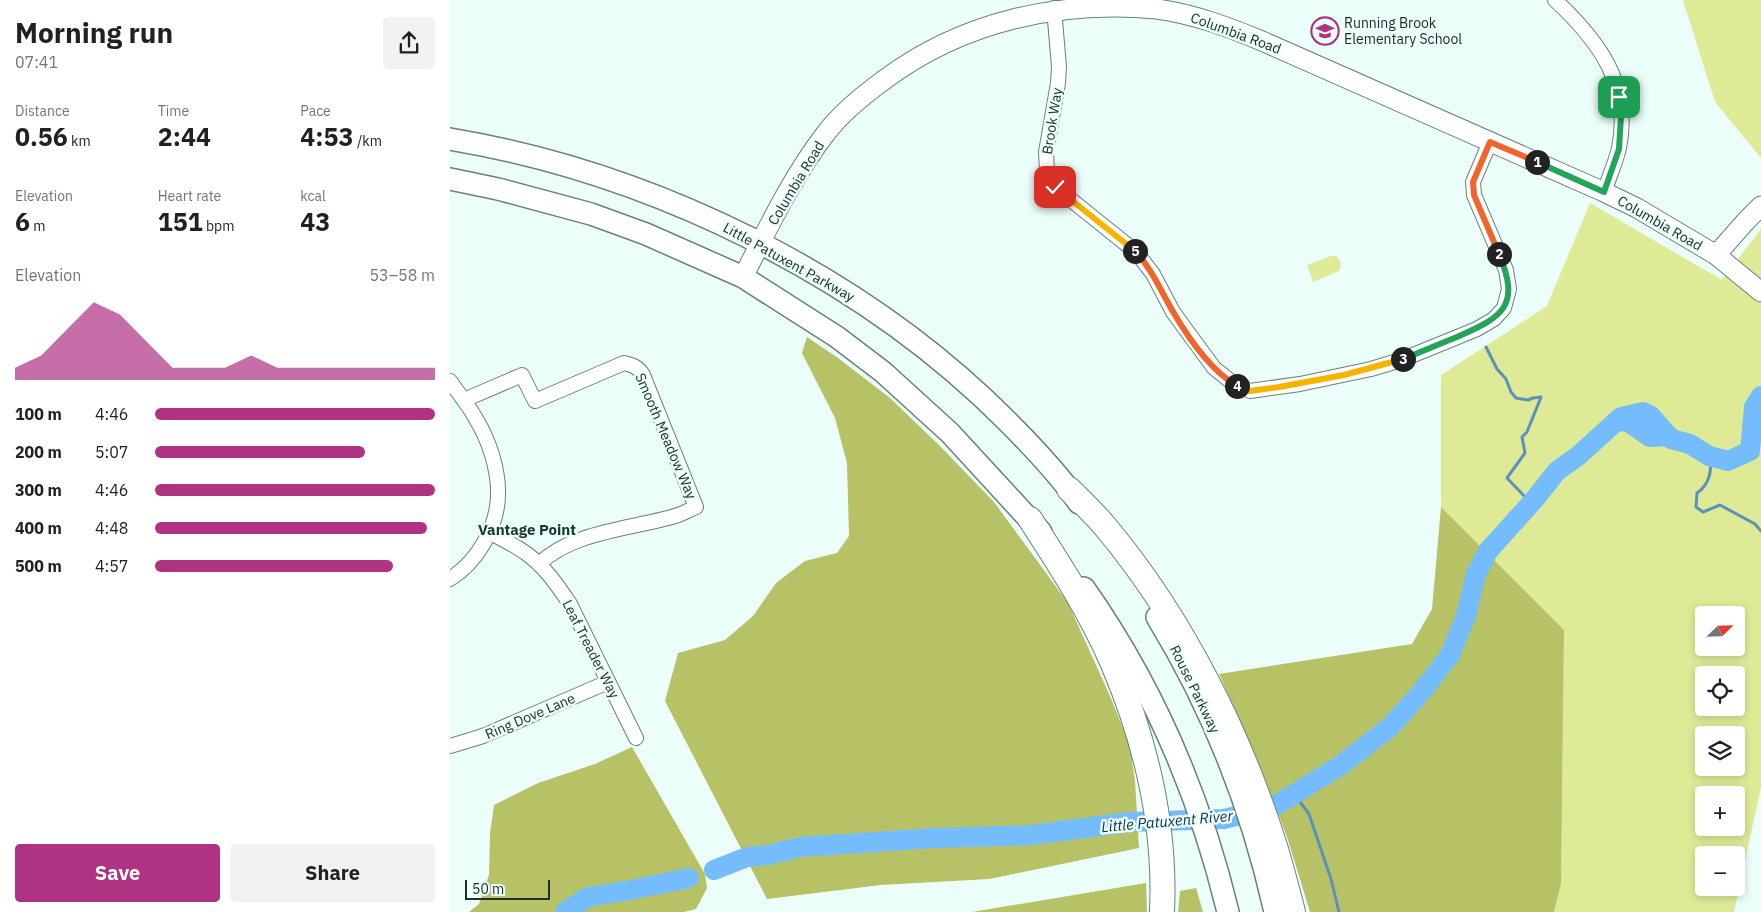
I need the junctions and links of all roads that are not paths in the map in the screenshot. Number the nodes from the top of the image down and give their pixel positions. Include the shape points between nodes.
1 (1555, 0) edge
2 (1054, 8) junction
3 (450, 139) edge
4 (1490, 142) junction
5 (450, 179) edge
6 (1604, 192) junction
7 (1761, 206) edge
8 (760, 244) junction
9 (1716, 255) junction
10 (743, 277) junction
11 (1761, 292) edge
12 (450, 381) edge
13 (464, 400) junction
14 (1069, 489) junction
15 (1030, 519) junction
16 (489, 532) junction
17 (539, 564) junction
18 (450, 579) edge
19 (608, 682) junction
20 (636, 738) dead end
21 (450, 746) edge
22 (1242, 775) junction
23 (1267, 846) junction
24 (1162, 912) edge
25 (1228, 912) edge
26 (1276, 912) edge
27 (1293, 912) edge

1 - 6 street via 1587,32 1609,66 1614,80 1620,107 1619,149
2 - 4 main road, Columbia Road via 1122,5 1202,18 1262,41
2 - 4 street, Brook Way via 1059,67 1046,152 1050,180 1136,252 1201,352 1225,378 1250,391 1372,369 1477,328 1500,314 1507,299 1506,270 1474,195 1473,182
2 - 8 main road, Columbia Road via 966,31 913,59 858,100 811,154
3 - 8 main road, Little Patuxent Parkway via 502,148 603,177 664,198
4 - 6 main road, Columbia Road
5 - 10 main road via 498,188 591,214 646,234
6 - 9 main road, Columbia Road
7 - 9 main road
8 - 10 main road, Columbia Road
8 - 14 main road, Little Patuxent Parkway via 864,305 944,363 1002,416
9 - 11 main road, Columbia Road
10 - 15 main road via 883,372 950,434
12 - 13 street
13 - 16 street via 486,438 497,480 498,496
13 - 17 street, Smooth Meadow Way via 522,375 535,401 624,363 639,368 643,375 696,507 676,516 590,536 546,556
14 - 22 main road, Rouse Parkway via 1138,586 1183,662
14 - 22 highway via 1108,529 1175,625 1202,672
15 - 24 highway via 1090,619 1130,709 1144,755 1158,822 1162,854
15 - 25 main road via 1101,612 1127,654 1172,742 1212,853
16 - 17 street, Leaf Treader Way
16 - 18 street via 481,549
17 - 19 street, Leaf Treader Way via 570,604
19 - 20 street, Leaf Treader Way
19 - 21 street, Ring Dove Lane via 483,736
22 - 23 highway
23 - 26 main road
23 - 27 highway

